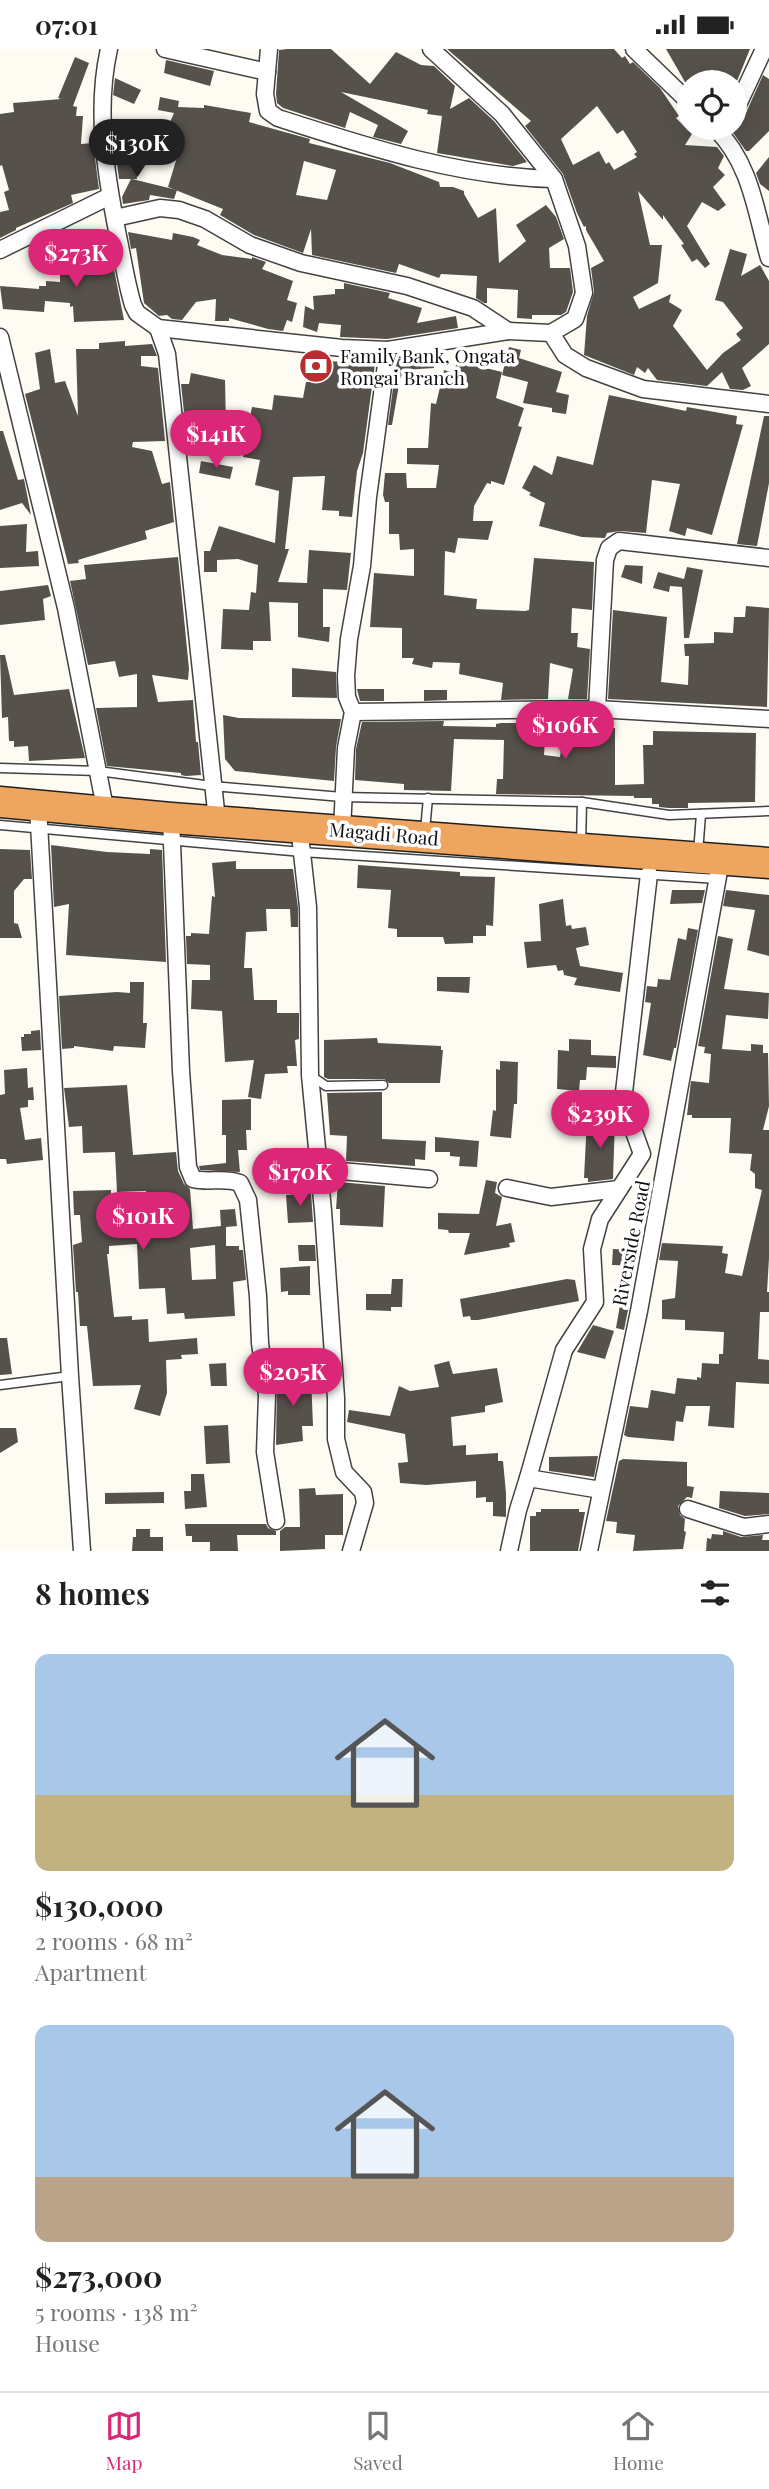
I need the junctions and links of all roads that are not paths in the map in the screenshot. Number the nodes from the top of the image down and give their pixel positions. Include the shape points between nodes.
1 (109, 49) edge
2 (164, 49) edge
3 (269, 49) edge
4 (431, 49) edge
5 (634, 49) edge
6 (764, 49) edge
7 (267, 72) junction
8 (747, 85) edge
9 (677, 90) edge
10 (726, 140) edge
11 (554, 179) junction
12 (110, 196) junction
13 (115, 218) junction
14 (0, 250) edge
15 (769, 258) edge
16 (158, 327) junction
17 (508, 331) junction
18 (551, 333) junction
19 (0, 337) edge
20 (388, 350) junction
21 (769, 404) edge
22 (769, 558) edge
23 (597, 709) junction
24 (353, 712) junction
25 (769, 719) edge
26 (0, 768) edge
27 (97, 771) junction
28 (212, 786) junction
29 (342, 797) junction
30 (428, 798) junction
31 (0, 802) edge
32 (582, 802) junction
33 (769, 811) edge
34 (106, 813) junction
35 (701, 814) junction
36 (38, 816) junction
37 (216, 820) junction
38 (0, 825) edge
39 (171, 829) junction
40 (342, 830) junction
41 (424, 837) junction
42 (300, 839) junction
43 (581, 849) junction
44 (769, 859) edge
45 (713, 866) junction
46 (649, 874) junction
47 (310, 1075) junction
48 (383, 1085) dead end
49 (319, 1169) junction
50 (429, 1179) dead end
51 (507, 1188) dead end
52 (620, 1189) junction
53 (70, 1376) junction
54 (0, 1385) edge
55 (528, 1478) junction
56 (601, 1490) junction
57 (688, 1509) dead end
58 (275, 1521) dead end
59 (769, 1524) edge
60 (82, 1551) edge
61 (351, 1551) edge
62 (509, 1551) edge
63 (589, 1551) edge

1 - 12 street via 102,117
2 - 7 street
3 - 7 street
4 - 11 street via 502,114
5 - 9 street
6 - 8 street
7 - 11 street via 268,111 278,118 421,161 513,178
10 - 15 street via 750,183
11 - 18 street via 577,246 584,293 575,319
12 - 13 street
12 - 14 street
13 - 16 street via 133,305
13 - 17 street via 160,208 179,210 250,245 301,263 407,286 473,308
16 - 20 street
16 - 28 street via 167,353
17 - 18 street
17 - 20 street
18 - 21 street via 565,355 586,368 643,389
19 - 27 street via 66,608
20 - 24 street via 349,639 347,697
22 - 23 street via 620,541 609,548
23 - 24 street
23 - 25 street
24 - 29 street
26 - 27 lane
27 - 28 lane
27 - 34 street
28 - 29 lane
28 - 37 street
29 - 30 lane
29 - 40 street
30 - 32 lane
30 - 41 lane
31 - 36 highway, Magadi Road
32 - 35 lane via 640,812
32 - 43 lane
33 - 35 lane
34 - 36 highway, Magadi Road
34 - 39 highway, Magadi Road
35 - 45 lane
36 - 38 lane
36 - 39 lane
36 - 53 street
37 - 39 highway, Magadi Road
37 - 42 highway, Magadi Road
39 - 42 lane
39 - 58 street via 188,1167 193,1179 233,1180 245,1190 267,1395 265,1452
40 - 41 highway, Magadi Road
40 - 42 highway, Magadi Road
41 - 43 highway, Magadi Road
42 - 46 lane
42 - 47 street via 308,907
43 - 45 highway, Magadi Road
44 - 45 highway, Magadi Road
45 - 46 lane
45 - 56 street, Riverside Road via 642,1298
46 - 52 street via 623,1101 642,1154
47 - 48 lane via 326,1086
47 - 49 street
49 - 50 street
49 - 61 street via 336,1439 344,1472 363,1492 365,1503
51 - 52 street via 551,1198
52 - 55 street via 600,1219 592,1249 595,1301 564,1350
53 - 54 lane
53 - 60 street
55 - 56 street
55 - 62 street
56 - 63 street, Riverside Road
57 - 59 street via 744,1527

